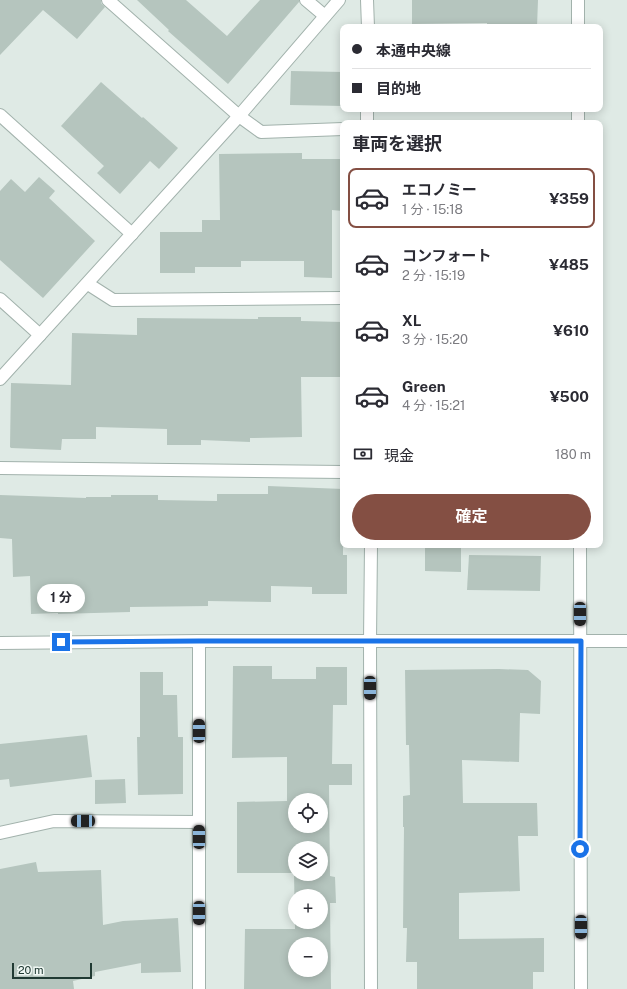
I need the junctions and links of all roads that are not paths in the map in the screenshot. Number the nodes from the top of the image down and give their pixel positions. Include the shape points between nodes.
1 (108, 0) edge
2 (306, 0) edge
3 (340, 0) edge
4 (367, 0) edge
5 (578, 0) edge
6 (325, 16) junction
7 (368, 24) edge
8 (578, 24) edge
9 (0, 115) edge
10 (239, 116) junction
11 (340, 129) edge
12 (132, 234) junction
13 (88, 284) junction
14 (0, 298) edge
15 (340, 298) edge
16 (40, 334) junction
17 (0, 379) edge
18 (0, 468) edge
19 (340, 472) edge
20 (371, 548) edge
21 (580, 548) edge
22 (199, 641) junction
23 (370, 641) junction
24 (581, 641) junction
25 (627, 641) edge
26 (0, 643) edge
27 (199, 822) junction
28 (0, 833) edge
29 (199, 989) edge
30 (371, 989) edge
31 (581, 989) edge

1 - 10 street
2 - 6 street
3 - 6 street
4 - 7 street
5 - 8 street
6 - 10 street
9 - 12 street
10 - 11 street via 261,132
10 - 12 street
12 - 13 street
13 - 15 street via 113,300
13 - 16 street
14 - 16 street
16 - 17 street
18 - 19 street
20 - 23 street
21 - 24 street
22 - 23 street
22 - 26 street
22 - 27 street
23 - 24 street
23 - 30 street
24 - 25 street
24 - 31 street
27 - 28 street via 54,821
27 - 29 street

